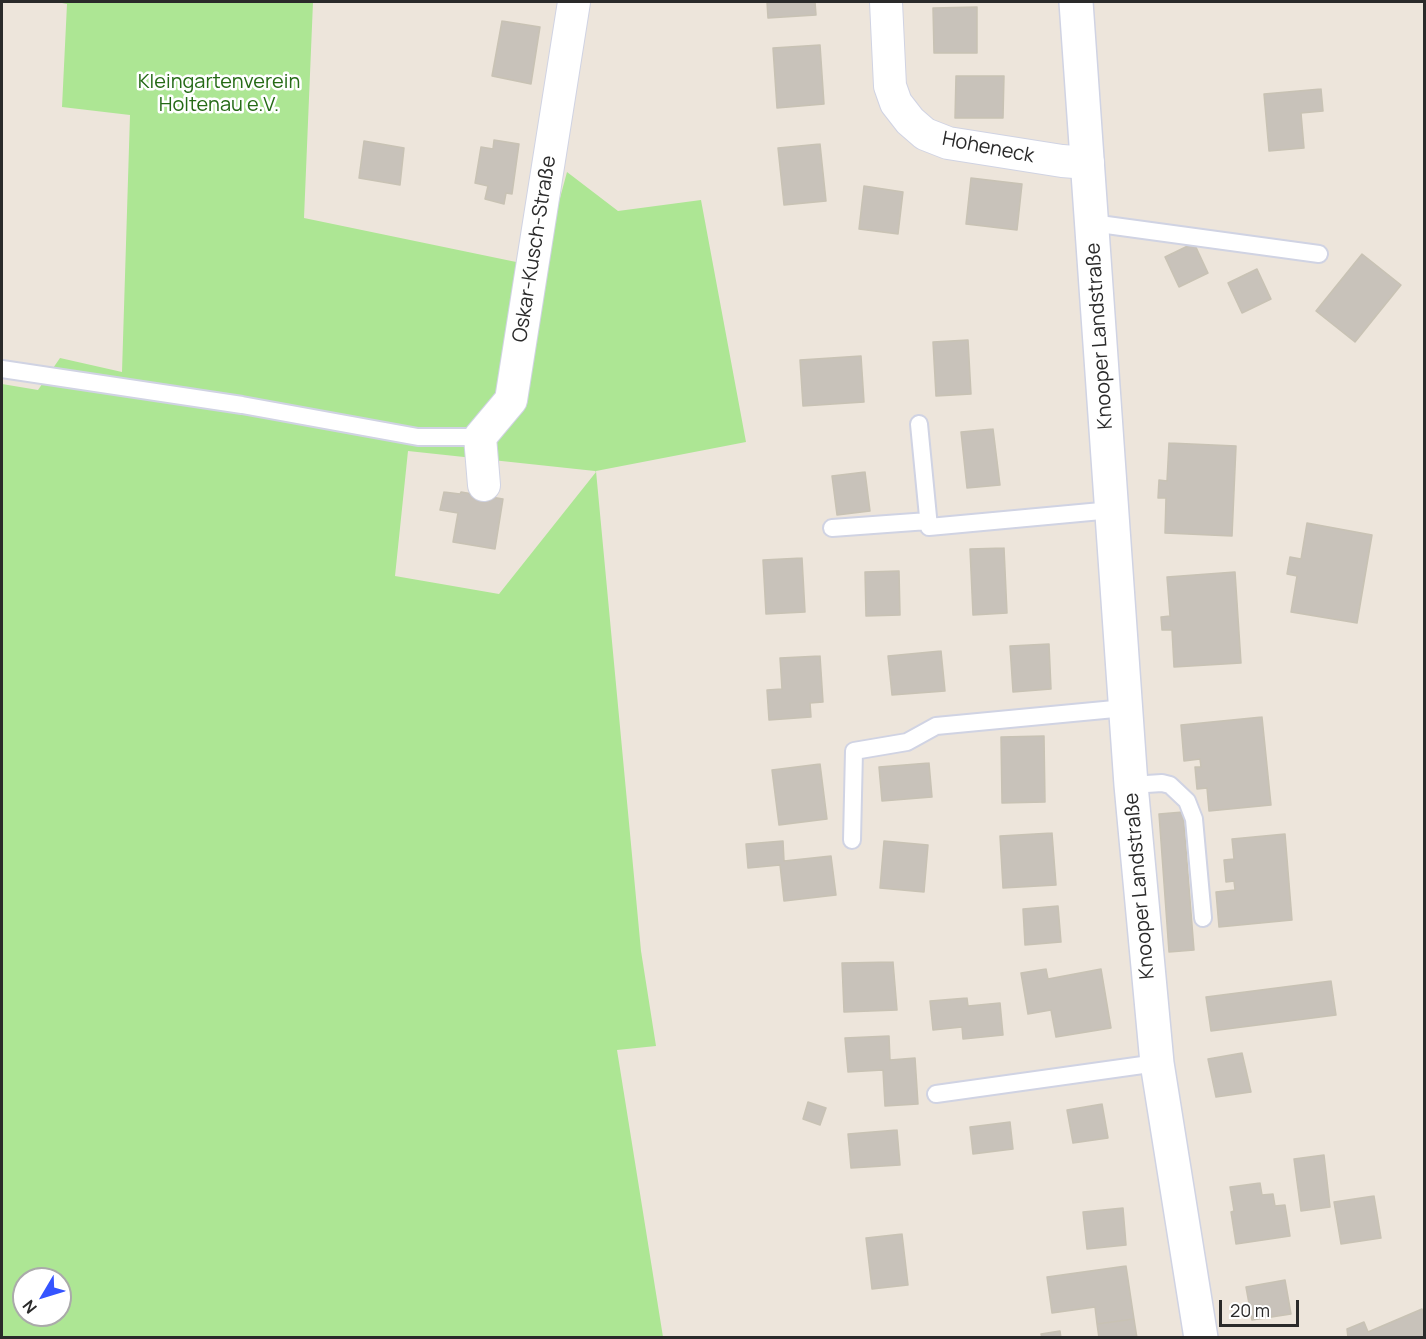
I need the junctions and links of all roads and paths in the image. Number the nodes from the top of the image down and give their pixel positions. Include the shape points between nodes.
1 (574, 2) edge
2 (886, 2) edge
3 (1076, 2) edge
4 (1088, 163) junction
5 (1092, 223) junction
6 (1319, 254) dead end
7 (2, 369) edge
8 (918, 424) dead end
9 (480, 437) junction
10 (484, 485) dead end
11 (1112, 510) junction
12 (928, 521) junction
13 (832, 528) dead end
14 (1125, 708) junction
15 (1131, 784) junction
16 (852, 840) dead end
17 (1203, 918) dead end
18 (1156, 1063) junction
19 (936, 1094) dead end
20 (1200, 1338) edge

1 - 9 street, Oskar-Kusch-Straße via 512,400
2 - 4 street, Hoheneck via 890,86 896,103 925,134 948,143
3 - 4 street, Knooper Landstraße
4 - 5 street, Knooper Landstraße
5 - 6 lane
5 - 11 street, Knooper Landstraße
7 - 9 lane via 242,405 418,437
8 - 12 lane
9 - 10 street
11 - 12 lane via 929,527
11 - 14 street, Knooper Landstraße
12 - 13 lane
14 - 15 street, Knooper Landstraße
14 - 16 lane via 936,726 907,742 854,751
15 - 17 lane via 1170,785 1187,801 1194,819
15 - 18 street, Knooper Landstraße
18 - 19 lane
18 - 20 street, Knooper Landstraße

